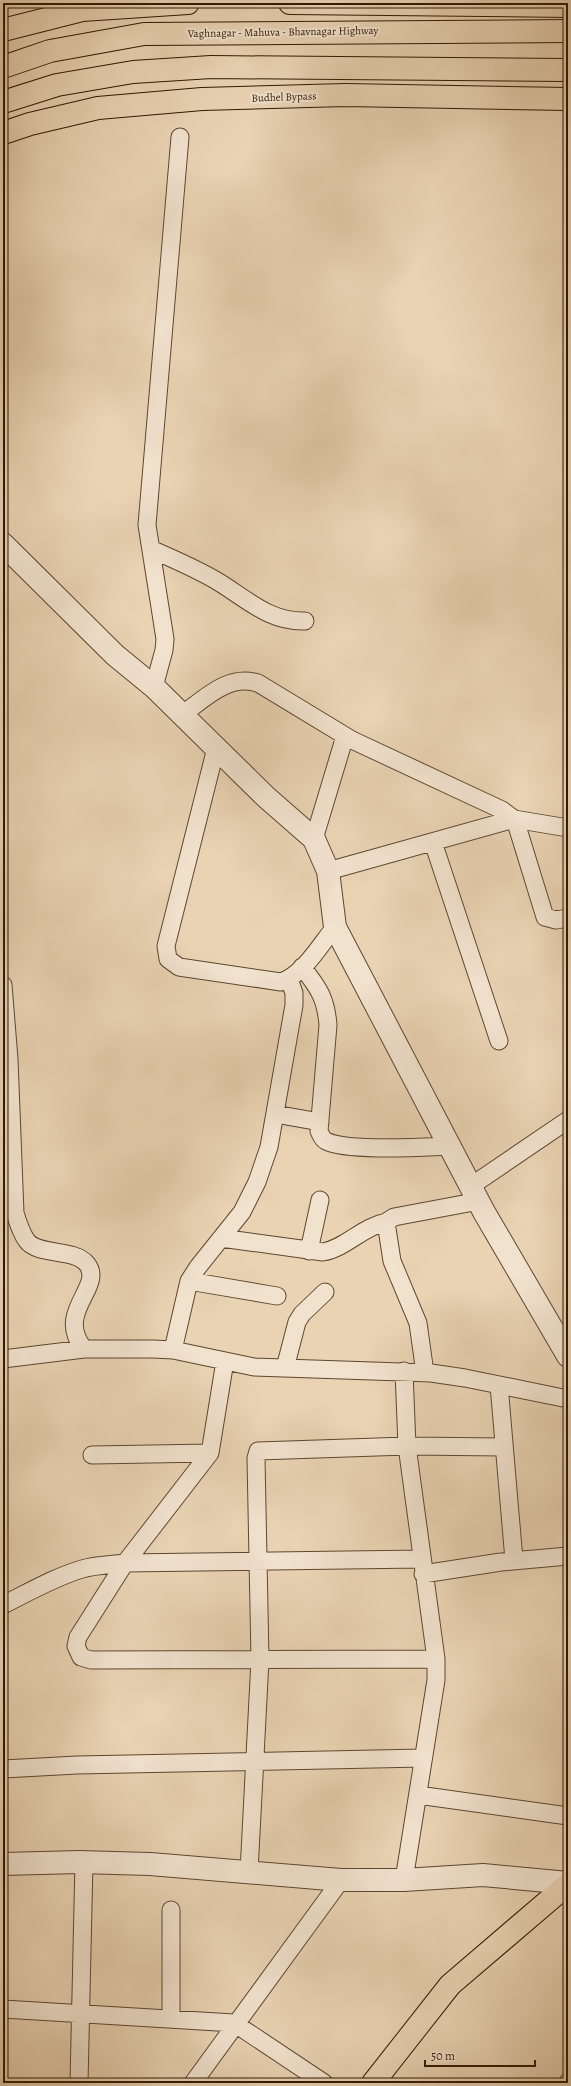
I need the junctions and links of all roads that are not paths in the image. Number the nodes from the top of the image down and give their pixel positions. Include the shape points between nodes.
1 (188, 3) edge
2 (290, 3) edge
3 (568, 6) edge
4 (3, 30) edge
5 (568, 31) edge
6 (3, 66) edge
7 (568, 70) edge
8 (568, 99) edge
9 (3, 102) edge
10 (3, 133) edge
11 (180, 137) dead end
12 (3, 544) edge
13 (151, 549) junction
14 (305, 621) dead end
15 (154, 687) junction
16 (182, 715) junction
17 (345, 736) junction
18 (216, 748) junction
19 (514, 819) junction
20 (568, 828) edge
21 (314, 839) junction
22 (433, 842) junction
23 (328, 871) junction
24 (568, 918) edge
25 (335, 927) junction
26 (302, 967) junction
27 (289, 979) junction
28 (3, 986) edge
29 (499, 1041) dead end
30 (275, 1114) junction
31 (568, 1120) edge
32 (320, 1122) junction
33 (450, 1146) junction
34 (475, 1194) junction
35 (320, 1200) dead end
36 (386, 1222) junction
37 (221, 1238) junction
38 (309, 1251) junction
39 (189, 1281) junction
40 (325, 1292) dead end
41 (277, 1296) dead end
42 (84, 1349) junction
43 (173, 1350) junction
44 (568, 1356) edge
45 (3, 1358) edge
46 (225, 1361) junction
47 (286, 1368) junction
48 (404, 1371) junction
49 (425, 1373) junction
50 (499, 1385) junction
51 (568, 1399) edge
52 (407, 1446) junction
53 (504, 1447) junction
54 (210, 1453) junction
55 (92, 1455) dead end
56 (568, 1556) edge
57 (514, 1560) junction
58 (259, 1561) junction
59 (125, 1563) junction
60 (422, 1566) junction
61 (3, 1604) edge
62 (436, 1659) junction
63 (260, 1660) junction
64 (424, 1758) junction
65 (256, 1762) junction
66 (3, 1769) edge
67 (418, 1795) junction
68 (568, 1816) edge
69 (84, 1862) junction
70 (3, 1864) edge
71 (249, 1872) junction
72 (341, 1880) junction
73 (404, 1880) junction
74 (568, 1884) edge
75 (171, 1910) dead end
76 (3, 2009) edge
77 (81, 2012) junction
78 (171, 2018) junction
79 (237, 2024) junction
80 (79, 2083) edge
81 (193, 2083) edge
82 (324, 2083) edge
83 (373, 2083) edge

1 - 4 main road via 82,10
2 - 3 main road
5 - 6 main road, Vaghnagar - Mahuva - Bhavnagar Highway via 144,34 50,51
7 - 9 main road via 211,67 133,72 57,85
8 - 10 main road, Budhel Bypass via 344,95 202,99 98,108
11 - 13 street via 148,504 147,525
12 - 15 street via 115,655
13 - 14 street via 207,576 274,616 288,622
13 - 15 street via 165,639
15 - 16 street
16 - 17 street via 221,687 241,679 268,688
16 - 18 street
17 - 19 street via 502,810
17 - 21 street
18 - 21 street
18 - 27 street via 166,946 168,959 179,967 253,979 281,982
19 - 20 street
19 - 22 street
19 - 24 street via 543,913 549,919
21 - 23 street
22 - 23 street
22 - 29 street
23 - 25 street
25 - 26 street
25 - 33 street
26 - 27 street
26 - 32 street via 317,986 327,1009
27 - 30 street via 294,993 294,1005
28 - 42 street via 9,1059 15,1213 28,1242 38,1247 77,1256 87,1264 91,1273 90,1283 75,1315 74,1330 77,1340
30 - 32 street
30 - 37 street via 269,1147 257,1182 242,1212
31 - 34 street
32 - 33 street via 321,1136 334,1144 358,1147
33 - 34 street
34 - 36 street via 394,1217
34 - 44 street
35 - 38 street
36 - 38 street via 366,1229 334,1250
36 - 49 street via 392,1261 418,1323
37 - 38 street
37 - 39 street
39 - 41 street
39 - 43 street
40 - 47 street via 297,1322
42 - 43 street
42 - 45 street
43 - 46 street
46 - 47 street via 244,1366
46 - 54 street
47 - 48 street
48 - 49 street
48 - 52 street
49 - 50 street
50 - 51 street
50 - 53 street
52 - 53 street
52 - 58 street via 258,1452 256,1458
52 - 60 street
53 - 57 street
54 - 55 street
54 - 59 street
56 - 57 street
57 - 60 street
58 - 59 street
58 - 60 street
58 - 63 street
59 - 61 street via 83,1568
59 - 63 street via 78,1637 76,1646 81,1658
60 - 62 street
62 - 63 street
62 - 64 street via 436,1680
63 - 65 street
64 - 65 street
64 - 67 street
65 - 66 street
65 - 71 street
67 - 68 street
67 - 73 street
69 - 70 street
69 - 71 street
69 - 77 street
71 - 72 street
72 - 73 street
72 - 79 street
73 - 74 street via 483,1875
74 - 83 main road via 450,1985
75 - 78 street
76 - 77 street
77 - 78 street
77 - 80 street
78 - 79 street
79 - 81 street
79 - 82 street

